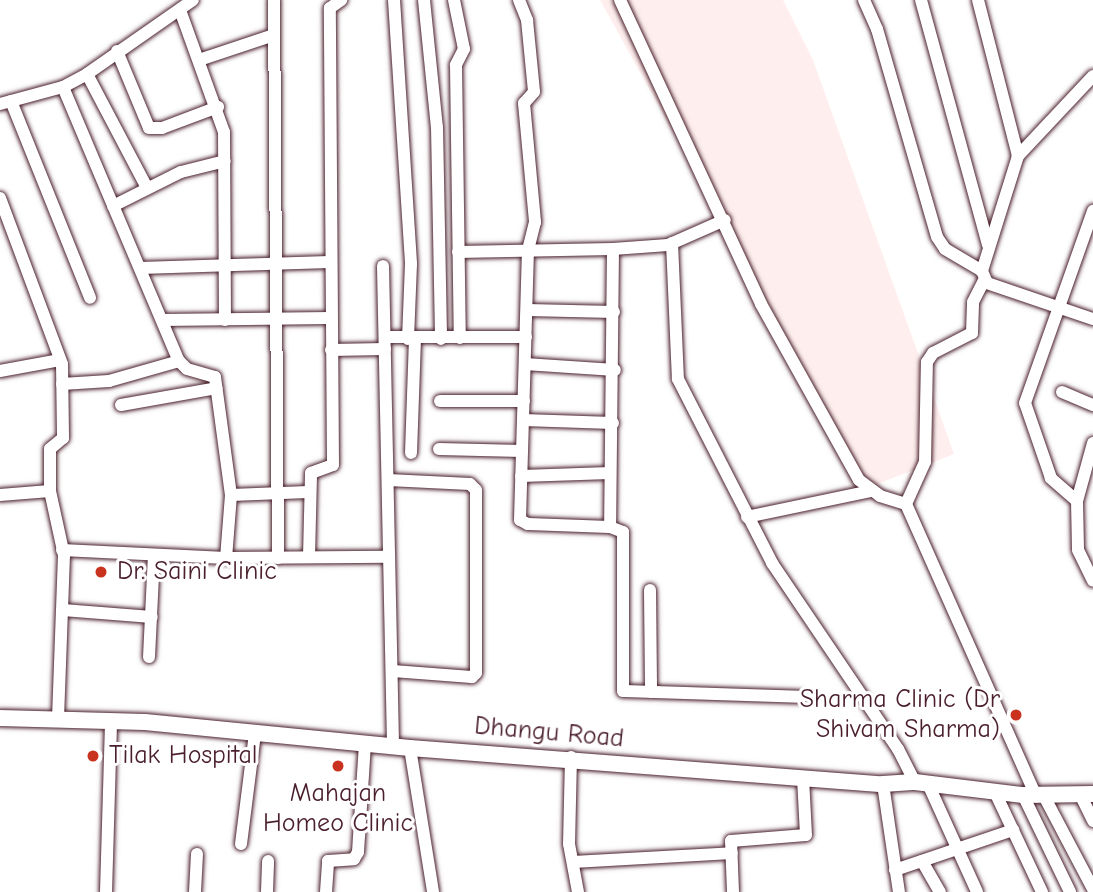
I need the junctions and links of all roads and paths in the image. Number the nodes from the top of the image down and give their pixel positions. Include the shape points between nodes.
1 (193, 0) edge
2 (274, 0) edge
3 (339, 0) edge
4 (394, 0) edge
5 (424, 0) edge
6 (454, 0) edge
7 (519, 0) edge
8 (620, 0) edge
9 (864, 0) edge
10 (921, 0) edge
11 (978, 0) edge
12 (180, 10) junction
13 (274, 35) junction
14 (117, 51) junction
15 (199, 60) junction
16 (88, 74) junction
17 (1093, 76) edge
18 (63, 87) junction
19 (6, 102) edge
20 (218, 107) junction
21 (1018, 156) junction
22 (225, 161) junction
23 (147, 188) junction
24 (0, 198) edge
25 (113, 206) junction
26 (1093, 211) edge
27 (725, 220) junction
28 (673, 243) junction
29 (989, 246) junction
30 (613, 249) junction
31 (528, 250) junction
32 (458, 252) junction
33 (329, 262) junction
34 (224, 263) junction
35 (276, 263) junction
36 (383, 266) dead end
37 (139, 268) junction
38 (983, 276) junction
39 (90, 298) dead end
40 (1058, 305) junction
41 (527, 310) junction
42 (614, 312) junction
43 (330, 318) junction
44 (1093, 319) edge
45 (162, 320) junction
46 (225, 320) junction
47 (279, 320) junction
48 (526, 337) junction
49 (460, 338) junction
50 (412, 339) junction
51 (441, 339) junction
52 (385, 343) junction
53 (331, 350) junction
54 (60, 360) junction
55 (180, 360) junction
56 (525, 364) junction
57 (615, 370) junction
58 (0, 372) edge
59 (62, 384) junction
60 (217, 388) junction
61 (1062, 392) dead end
62 (440, 401) dead end
63 (524, 401) junction
64 (121, 405) dead end
65 (1093, 405) edge
66 (523, 420) junction
67 (613, 423) junction
68 (1093, 443) edge
69 (439, 449) dead end
70 (522, 451) junction
71 (411, 453) dead end
72 (610, 473) junction
73 (521, 476) junction
74 (388, 480) junction
75 (50, 491) junction
76 (870, 491) junction
77 (308, 492) junction
78 (278, 493) junction
79 (0, 495) edge
80 (231, 495) junction
81 (1077, 501) junction
82 (906, 504) junction
83 (747, 517) junction
84 (610, 527) junction
85 (62, 550) junction
86 (154, 555) junction
87 (309, 557) junction
88 (389, 557) junction
89 (226, 558) junction
90 (278, 558) junction
91 (1093, 581) edge
92 (650, 590) dead end
93 (63, 610) junction
94 (152, 617) junction
95 (149, 657) dead end
96 (392, 671) junction
97 (651, 692) junction
98 (801, 697) dead end
99 (0, 718) edge
100 (58, 720) junction
101 (111, 722) junction
102 (255, 733) junction
103 (365, 744) junction
104 (402, 747) junction
105 (571, 757) junction
106 (803, 778) junction
107 (883, 784) junction
108 (922, 784) junction
109 (994, 790) junction
110 (1087, 794) edge
111 (1034, 796) junction
112 (1093, 821) edge
113 (1013, 830) junction
114 (241, 844) dead end
115 (954, 850) junction
116 (732, 853) junction
117 (197, 854) dead end
118 (268, 861) dead end
119 (922, 861) junction
120 (573, 862) junction
121 (895, 870) junction
122 (1093, 889) edge
123 (106, 892) edge
124 (195, 892) edge
125 (267, 892) edge
126 (323, 892) edge
127 (433, 892) edge
128 (578, 892) edge
129 (733, 892) edge
130 (899, 892) edge
131 (940, 892) edge
132 (977, 892) edge
133 (1042, 892) edge
134 (1070, 892) edge

1 - 12 street
2 - 13 street
3 - 33 street via 330,8
4 - 50 street
5 - 51 street via 437,127
6 - 32 street via 464,49 456,65
7 - 31 street via 527,20 534,92 524,103 535,222
8 - 27 street
9 - 38 street via 877,29 937,237 945,249
10 - 29 street
11 - 21 street
12 - 14 street
12 - 15 street
13 - 15 street
13 - 35 street
14 - 16 street
14 - 20 street via 149,128 162,128
15 - 20 street
16 - 18 street
16 - 23 street
17 - 21 street
18 - 19 street
18 - 25 street
19 - 39 street
20 - 22 street
21 - 29 street
22 - 23 street via 181,172
22 - 34 street
23 - 25 street
24 - 54 street
25 - 37 street
26 - 40 street
27 - 28 street
27 - 76 street via 761,304
28 - 30 street
28 - 83 street via 678,379
29 - 38 street
30 - 31 street
30 - 42 street
31 - 32 street
31 - 41 street
32 - 49 street
33 - 35 street
33 - 43 street
34 - 35 street
34 - 37 street
34 - 46 street
35 - 47 street
36 - 52 street
37 - 45 street
38 - 40 street
38 - 82 street via 973,302 972,333 933,353 927,362 925,462
40 - 44 street
40 - 81 street via 1025,410 1051,478
41 - 42 street
41 - 48 street
42 - 57 street
43 - 47 street
43 - 53 street
45 - 46 street
45 - 55 street
46 - 47 street
47 - 78 street
48 - 49 street
48 - 56 street
49 - 51 street
50 - 51 street
50 - 52 street
50 - 71 street
52 - 53 street
52 - 74 street
53 - 77 street via 333,465 312,471
54 - 58 street
54 - 59 street
55 - 59 street via 109,381
55 - 60 street via 187,369 213,375
56 - 57 street
56 - 63 street
57 - 67 street
59 - 75 street via 63,438 50,447
60 - 64 street
60 - 80 street
61 - 65 street
62 - 63 street
63 - 66 street
66 - 67 street
66 - 70 street
67 - 72 street
68 - 81 street
69 - 70 street
70 - 73 street
72 - 73 street
72 - 84 street
73 - 84 street via 521,522
74 - 88 street
74 - 96 street via 470,484 476,490 476,673 472,677
75 - 79 street
75 - 85 street
76 - 82 street
76 - 83 street
77 - 78 street
77 - 87 street
78 - 80 street
78 - 90 street
80 - 89 street
81 - 91 street via 1078,550
82 - 111 street
83 - 108 street via 772,563
84 - 97 street via 623,532 623,691
85 - 86 street
85 - 93 street
86 - 89 street
86 - 94 street
87 - 88 street
87 - 90 street
88 - 96 street
89 - 90 street
92 - 97 street
93 - 94 street
93 - 100 street
94 - 95 street
96 - 104 street
97 - 98 street
99 - 100 street, Dhangu Road
100 - 101 street, Dhangu Road
101 - 102 street, Dhangu Road
101 - 123 street
102 - 103 street, Dhangu Road
102 - 114 street
103 - 104 street, Dhangu Road
103 - 126 street via 358,852 354,859 328,861
104 - 105 street, Dhangu Road
104 - 127 street
105 - 106 street, Dhangu Road
105 - 120 street
106 - 107 street, Dhangu Road
106 - 116 street via 806,835 734,839
107 - 108 street, Dhangu Road
107 - 121 street
108 - 109 street, Dhangu Road
108 - 115 street
109 - 111 street, Dhangu Road
109 - 113 street
110 - 111 street, Dhangu Road
110 - 112 street
111 - 122 street
111 - 134 street
113 - 115 street
113 - 133 street
115 - 119 street
115 - 132 street
116 - 120 street
116 - 129 street
117 - 124 street
118 - 125 street
119 - 121 street
119 - 131 street
120 - 128 street
121 - 130 street

